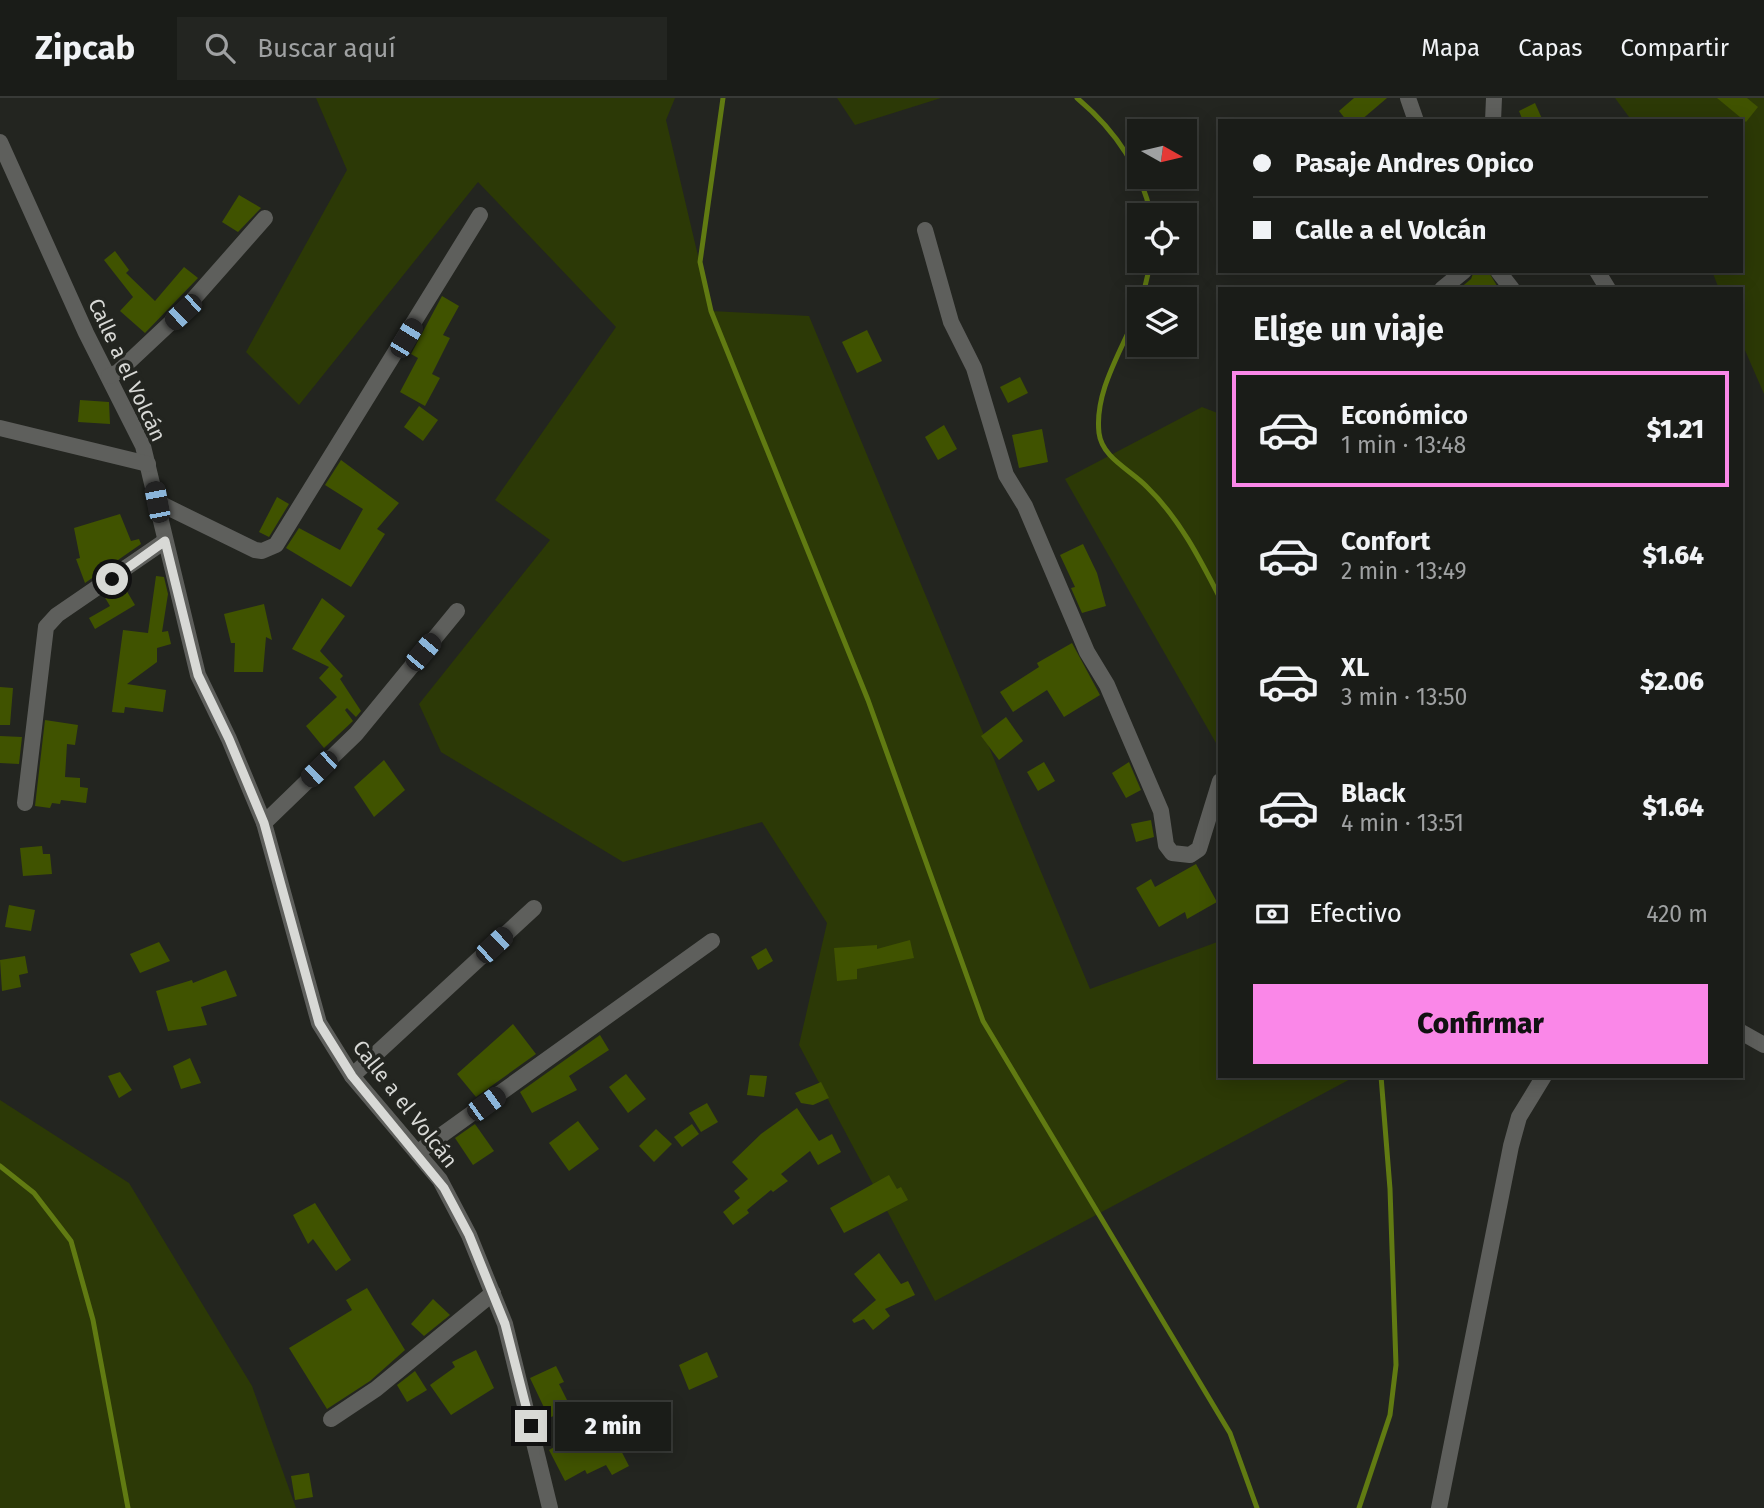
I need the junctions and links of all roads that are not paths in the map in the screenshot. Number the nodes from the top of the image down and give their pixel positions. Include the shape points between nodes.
1 (1408, 98) edge
2 (1494, 98) edge
3 (1415, 119) edge
4 (1493, 119) edge
5 (0, 142) edge
6 (480, 215) dead end
7 (265, 218) dead end
8 (925, 229) dead end
9 (1462, 273) edge
10 (1500, 273) edge
11 (1444, 287) edge
12 (1510, 287) edge
13 (109, 376) junction
14 (0, 428) edge
15 (148, 464) junction
16 (157, 502) junction
17 (165, 541) junction
18 (457, 611) dead end
19 (1218, 787) edge
20 (25, 803) dead end
21 (264, 823) junction
22 (534, 908) dead end
23 (712, 941) dead end
24 (1743, 1032) edge
25 (1764, 1045) edge
26 (352, 1076) junction
27 (1544, 1078) edge
28 (418, 1152) junction
29 (493, 1293) junction
30 (331, 1419) dead end
31 (550, 1508) edge
32 (1439, 1508) edge

1 - 3 street
2 - 4 street
5 - 13 street, Calle a el Volcán
6 - 16 street via 276,545 255,550
7 - 13 street via 183,312
8 - 19 street via 951,322 974,368 1006,475 1025,506 1087,652 1107,685 1161,811 1166,845 1172,853 1181,857 1199,849
9 - 11 street
10 - 12 street
13 - 15 street, Calle a el Volcán
14 - 15 street
15 - 16 street, Calle a el Volcán
16 - 17 street, Calle a el Volcán
17 - 20 street via 46,627
17 - 21 street, Calle a el Volcán via 198,675
18 - 21 street via 356,734
21 - 26 street, Calle a el Volcán via 319,1023
22 - 26 street
23 - 28 street
24 - 25 street
26 - 28 street, Calle a el Volcán
27 - 32 street via 1519,1117 1511,1146
28 - 29 street, Calle a el Volcán via 444,1188
29 - 30 street via 376,1389
29 - 31 street, Calle a el Volcán via 505,1324

